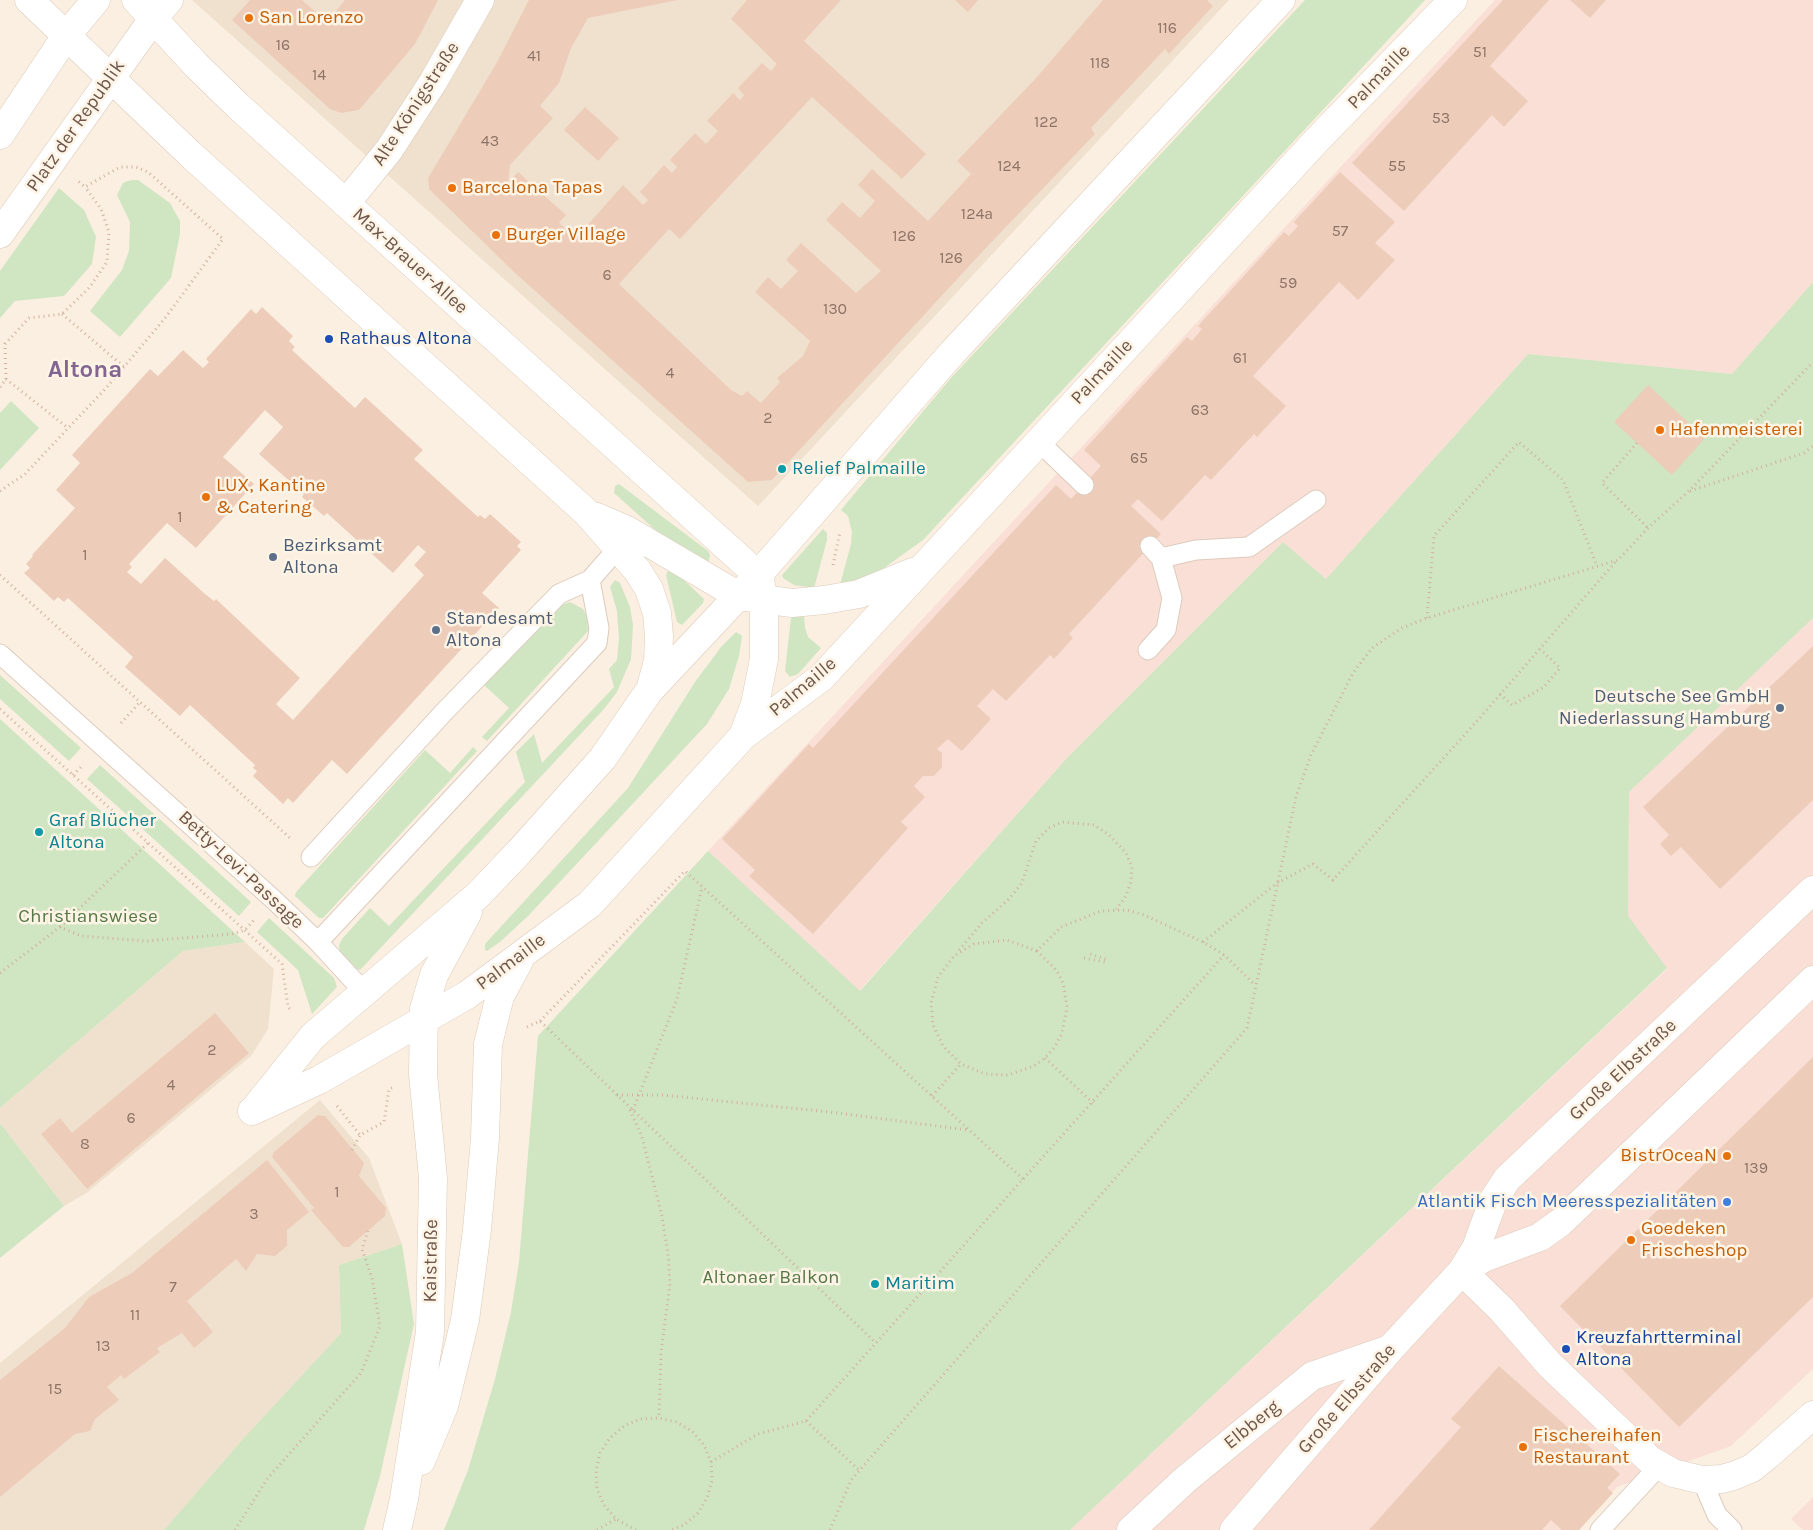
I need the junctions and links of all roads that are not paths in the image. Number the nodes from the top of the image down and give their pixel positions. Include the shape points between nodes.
1 (29, 0) edge
2 (96, 0) edge
3 (480, 0) edge
4 (1281, 0) edge
5 (1453, 0) edge
6 (152, 6) edge
7 (66, 36) junction
8 (110, 78) junction
9 (0, 135) edge
10 (346, 203) junction
11 (0, 234) edge
12 (1038, 441) junction
13 (1084, 484) dead end
14 (1316, 500) dead end
15 (586, 512) junction
16 (618, 548) junction
17 (919, 570) junction
18 (590, 580) junction
19 (754, 590) junction
20 (1148, 650) dead end
21 (0, 654) edge
22 (649, 691) junction
23 (743, 736) junction
24 (312, 857) road end
25 (1813, 890) edge
26 (478, 896) junction
27 (314, 938) junction
28 (527, 950) junction
29 (434, 975) junction
30 (1813, 980) edge
31 (364, 992) junction
32 (467, 995) junction
33 (424, 1021) junction
34 (488, 1044) junction
35 (1462, 1271) junction
36 (1390, 1349) junction
37 (1813, 1415) edge
38 (1658, 1466) junction
39 (1702, 1480) junction
40 (404, 1499) junction
41 (397, 1530) edge
42 (1131, 1530) edge
43 (1234, 1530) edge
44 (1600, 1530) edge
45 (1732, 1530) edge

1 - 7 main road
2 - 7 main road
3 - 10 main road, Alte Königstraße via 394,142
4 - 19 main road, Palmaille via 952,353
5 - 12 main road, Palmaille via 1317,140
6 - 8 main road, Platz der Republik
6 - 10 main road, Max-Brauer-Allee via 238,106
7 - 8 main road
7 - 9 main road
8 - 11 main road, Platz der Republik
8 - 15 main road
10 - 19 main road, Max-Brauer-Allee
12 - 13 lane
12 - 17 main road, Palmaille
14 - 20 lane via 1248,547 1156,552 1172,598 1166,630
15 - 16 main road
15 - 19 main road
16 - 18 lane
16 - 22 main road via 649,589 657,613 658,661
17 - 19 main road via 859,594 792,603
17 - 23 main road, Palmaille via 822,677
18 - 24 lane via 559,594
18 - 27 lane via 599,628 597,643
19 - 22 main road, Palmaille
19 - 23 main road, Palmaille via 764,658 761,682
21 - 27 lane, Betty-Levi-Passage
22 - 26 main road, Palmaille via 603,758
23 - 28 main road, Palmaille via 590,904
25 - 35 main road, Große Elbstraße via 1507,1179 1494,1199 1476,1248
26 - 29 main road, Palmaille
26 - 31 main road, Palmaille
27 - 31 lane, Betty-Levi-Passage
28 - 32 main road, Palmaille
28 - 34 main road, Kaistraße via 503,988
29 - 31 main road, Palmaille via 404,974 388,978
29 - 32 main road, Palmaille
29 - 33 main road, Palmaille via 426,998
30 - 35 main road, Große Elbstraße via 1561,1222 1540,1237 1484,1258
31 - 33 main road, Palmaille via 313,1036 252,1111 319,1080
32 - 33 main road, Palmaille
32 - 34 main road, Kaistraße
33 - 40 main road, Kaistraße via 423,1074 433,1178 430,1332
34 - 40 main road, Kaistraße via 484,1147 465,1320 444,1406
35 - 36 main road, Große Elbstraße
35 - 38 main road via 1502,1310 1550,1366
36 - 42 main road, Elbberg via 1312,1376 1186,1479
36 - 43 main road, Große Elbstraße
37 - 39 main road via 1752,1468 1722,1479
38 - 39 main road via 1672,1474
38 - 44 lane
39 - 45 lane via 1716,1515
40 - 41 main road, Kaistraße

